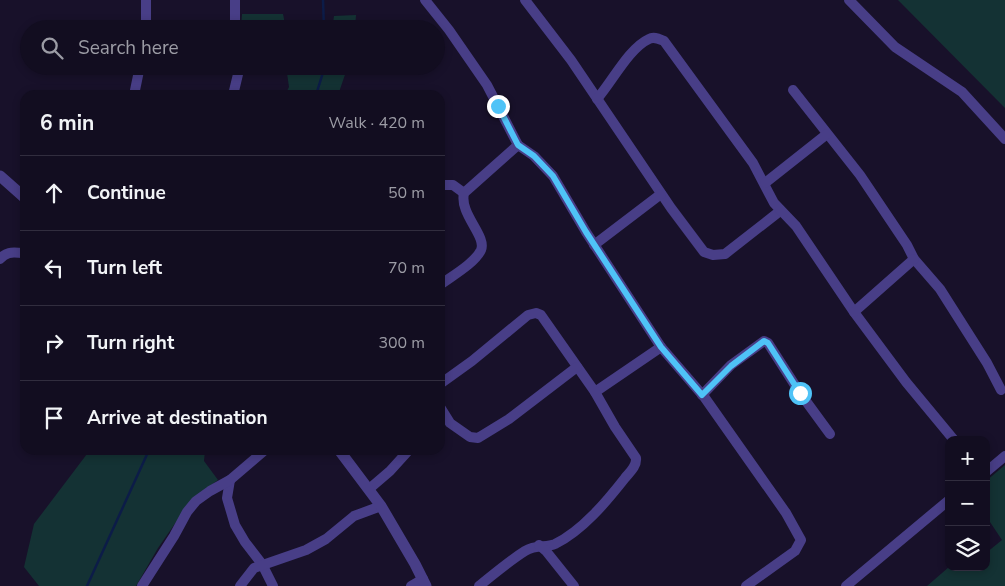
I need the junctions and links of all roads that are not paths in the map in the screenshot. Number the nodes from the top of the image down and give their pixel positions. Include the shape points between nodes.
1 (146, 0) edge
2 (235, 0) edge
3 (425, 0) edge
4 (525, 0) edge
5 (849, 0) edge
6 (146, 20) edge
7 (235, 20) edge
8 (440, 20) edge
9 (445, 27) edge
10 (138, 75) edge
11 (238, 75) edge
12 (135, 90) edge
13 (234, 90) edge
14 (793, 90) dead end
15 (597, 99) junction
16 (827, 134) junction
17 (1005, 139) edge
18 (518, 145) junction
19 (0, 176) edge
20 (764, 183) junction
21 (445, 184) edge
22 (464, 193) junction
23 (20, 194) edge
24 (661, 194) junction
25 (780, 211) junction
26 (594, 245) junction
27 (20, 252) edge
28 (0, 259) edge
29 (914, 259) junction
30 (445, 281) edge
31 (854, 312) junction
32 (661, 347) junction
33 (577, 367) junction
34 (445, 381) edge
35 (1001, 390) dead end
36 (595, 392) junction
37 (702, 395) junction
38 (445, 415) edge
39 (450, 423) junction
40 (445, 426) edge
41 (830, 434) dead end
42 (951, 436) edge
43 (259, 455) edge
44 (343, 455) edge
45 (404, 455) edge
46 (1005, 456) edge
47 (990, 469) edge
48 (230, 480) junction
49 (368, 489) junction
50 (945, 503) edge
51 (381, 506) junction
52 (539, 545) junction
53 (262, 564) junction
54 (424, 583) edge
55 (142, 586) edge
56 (240, 586) edge
57 (273, 586) edge
58 (411, 586) edge
59 (479, 586) edge
60 (574, 586) edge
61 (746, 586) edge
62 (846, 586) edge

1 - 6 street
2 - 7 street
3 - 8 street
4 - 15 street
5 - 17 street via 895,47 962,92
9 - 18 street via 479,72
10 - 12 street
11 - 13 street
14 - 16 street
15 - 20 street via 631,54 650,38 664,41 734,136
15 - 24 street
16 - 20 street
16 - 29 street via 860,175
18 - 22 street
18 - 26 street via 553,176
19 - 23 street
20 - 25 street
21 - 22 street via 453,185
22 - 30 street via 462,200 482,242 482,249
24 - 25 street via 697,244 713,256 725,254
24 - 26 street
25 - 31 street via 796,226
26 - 32 street
27 - 28 street via 12,251
29 - 31 street
29 - 35 street via 940,289
31 - 42 street
32 - 36 street
32 - 37 street
33 - 34 street via 536,313 528,315
33 - 36 street
33 - 39 street via 509,419 478,438 470,437
36 - 52 street via 636,458 636,464 595,514 554,544
37 - 41 street via 731,366 764,341
37 - 61 street via 786,513 801,540 795,551
38 - 39 street
39 - 40 street
43 - 48 street
44 - 49 street
45 - 49 street
46 - 47 street
48 - 53 street via 227,498 235,525
48 - 55 street via 196,501
49 - 51 street
50 - 62 street
51 - 53 street via 354,516 326,539 306,550
51 - 54 street
52 - 59 street via 526,550
52 - 60 street
53 - 56 street via 254,568
53 - 57 street
54 - 58 street

